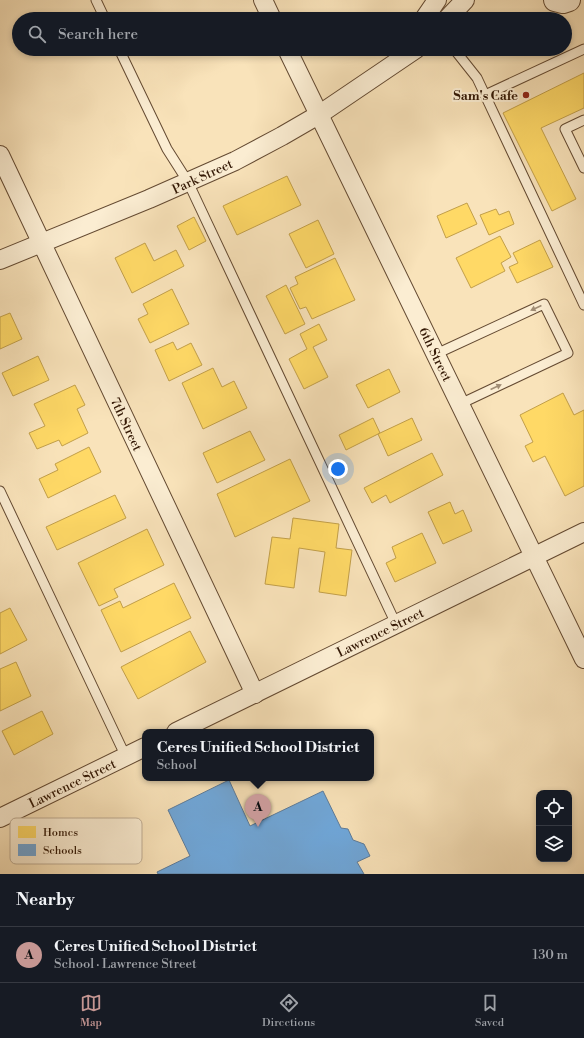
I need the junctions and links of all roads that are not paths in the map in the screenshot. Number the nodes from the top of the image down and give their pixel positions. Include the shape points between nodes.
1 (96, 0) edge
2 (263, 0) edge
3 (437, 0) edge
4 (465, 0) edge
5 (555, 0) edge
6 (569, 0) edge
7 (102, 12) edge
8 (269, 12) edge
9 (429, 12) edge
10 (454, 12) edge
11 (584, 50) edge
12 (572, 55) edge
13 (122, 56) edge
14 (291, 56) edge
15 (396, 56) edge
16 (405, 56) edge
17 (460, 56) edge
18 (571, 56) edge
19 (390, 65) junction
20 (485, 95) junction
21 (320, 114) junction
22 (584, 120) edge
23 (0, 155) edge
24 (584, 168) edge
25 (188, 182) junction
26 (42, 243) junction
27 (0, 260) edge
28 (584, 304) edge
29 (436, 354) junction
30 (460, 404) junction
31 (0, 491) edge
32 (584, 532) edge
33 (534, 556) junction
34 (396, 624) junction
35 (584, 659) edge
36 (255, 694) junction
37 (182, 729) edge
38 (142, 748) edge
39 (126, 756) junction
40 (0, 818) edge

1 - 7 lane
2 - 8 street
3 - 9 street
4 - 10 street
5 - 6 street
11 - 12 lane
13 - 25 lane via 167,149
14 - 21 street, 6th Street
15 - 19 street, Park Street
16 - 19 street, Park Street
17 - 20 lane via 477,78
18 - 20 lane
19 - 21 street, Park Street
20 - 28 lane
21 - 25 street, Park Street via 269,143
21 - 29 street, 6th Street
22 - 24 lane via 565,129
23 - 26 street, 7th Street
25 - 26 street, Park Street
25 - 34 lane
26 - 27 street, Park Street
26 - 36 street, 7th Street
29 - 30 street, 6th Street
30 -> 29 lane via 568,353 544,304
30 - 33 street, 6th Street
31 - 39 lane
32 - 33 street, Lawrence Street
33 - 34 street, Lawrence Street
33 - 35 street, 6th Street
34 - 36 street, Lawrence Street
36 - 37 street, Lawrence Street
38 - 39 street, Lawrence Street
39 - 40 street, Lawrence Street

